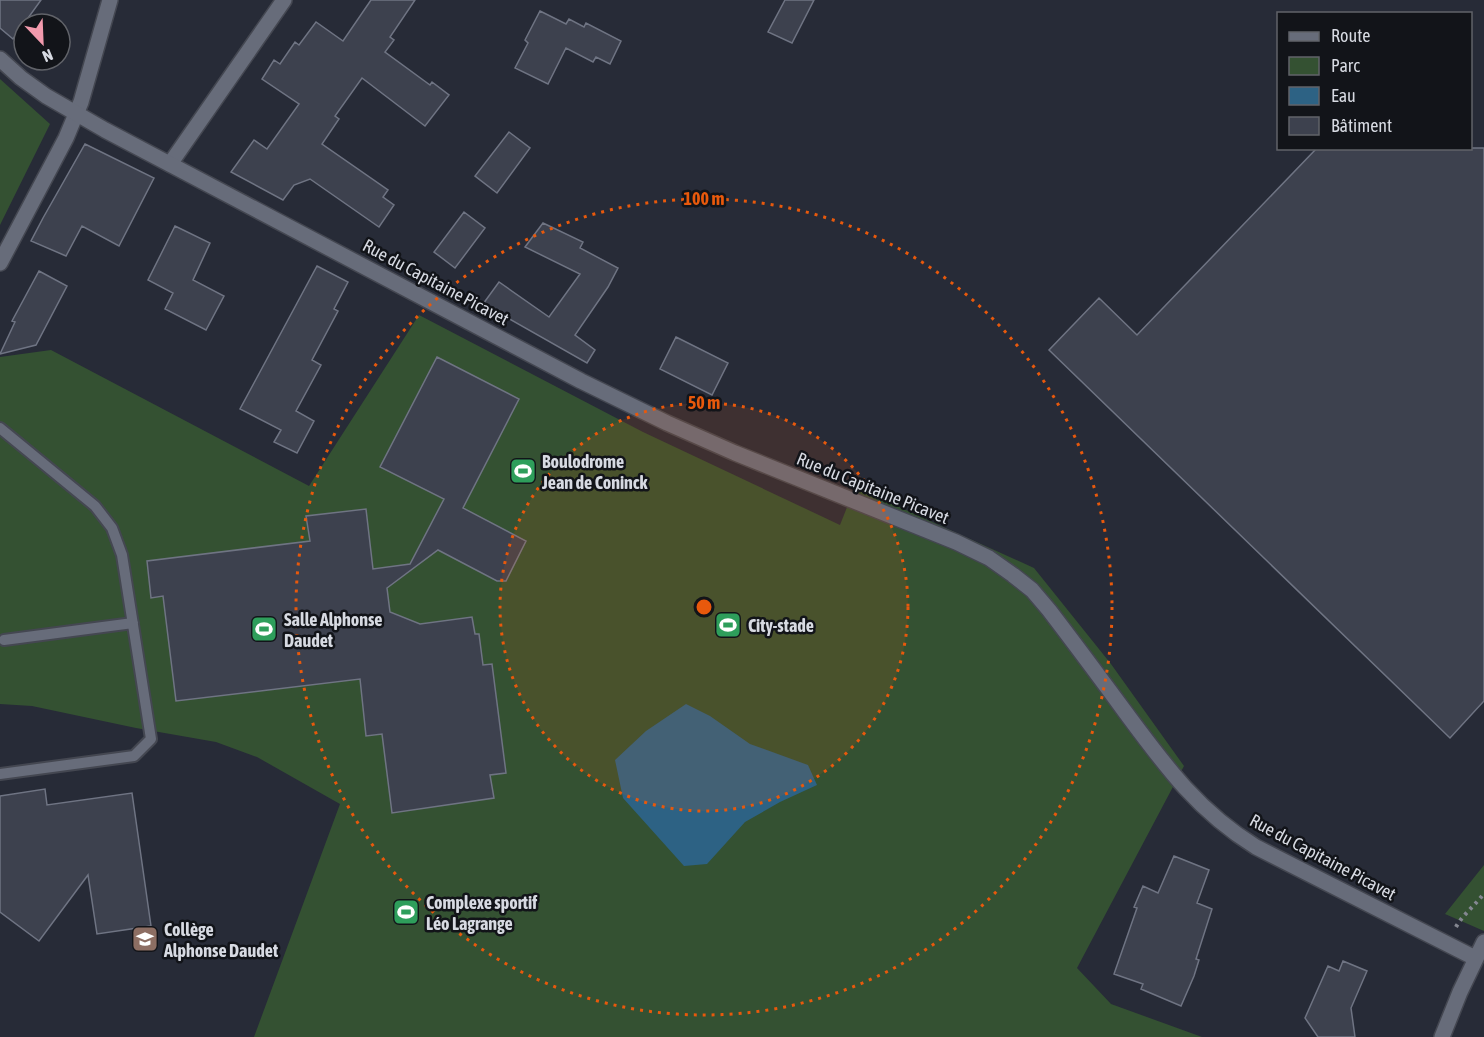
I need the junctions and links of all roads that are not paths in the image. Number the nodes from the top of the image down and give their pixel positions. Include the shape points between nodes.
1 (110, 0) edge
2 (284, 0) edge
3 (0, 58) edge
4 (76, 114) junction
5 (170, 164) junction
6 (0, 263) edge
7 (0, 428) edge
8 (133, 623) junction
9 (4, 640) dead end
10 (0, 774) edge
11 (1484, 942) edge
12 (1480, 961) edge
13 (1442, 1037) edge

1 - 4 street
2 - 5 street
3 - 4 street, Rue du Capitaine Picavet via 30,84
4 - 5 street, Rue du Capitaine Picavet
4 - 6 street
5 - 12 street, Rue du Capitaine Picavet via 667,423 989,558 1032,590 1164,764 1210,814 1256,847
7 - 8 lane via 95,506 112,528 122,555
8 - 9 lane
8 - 10 lane via 152,739 134,756
11 - 12 street
12 - 13 street via 1460,992

